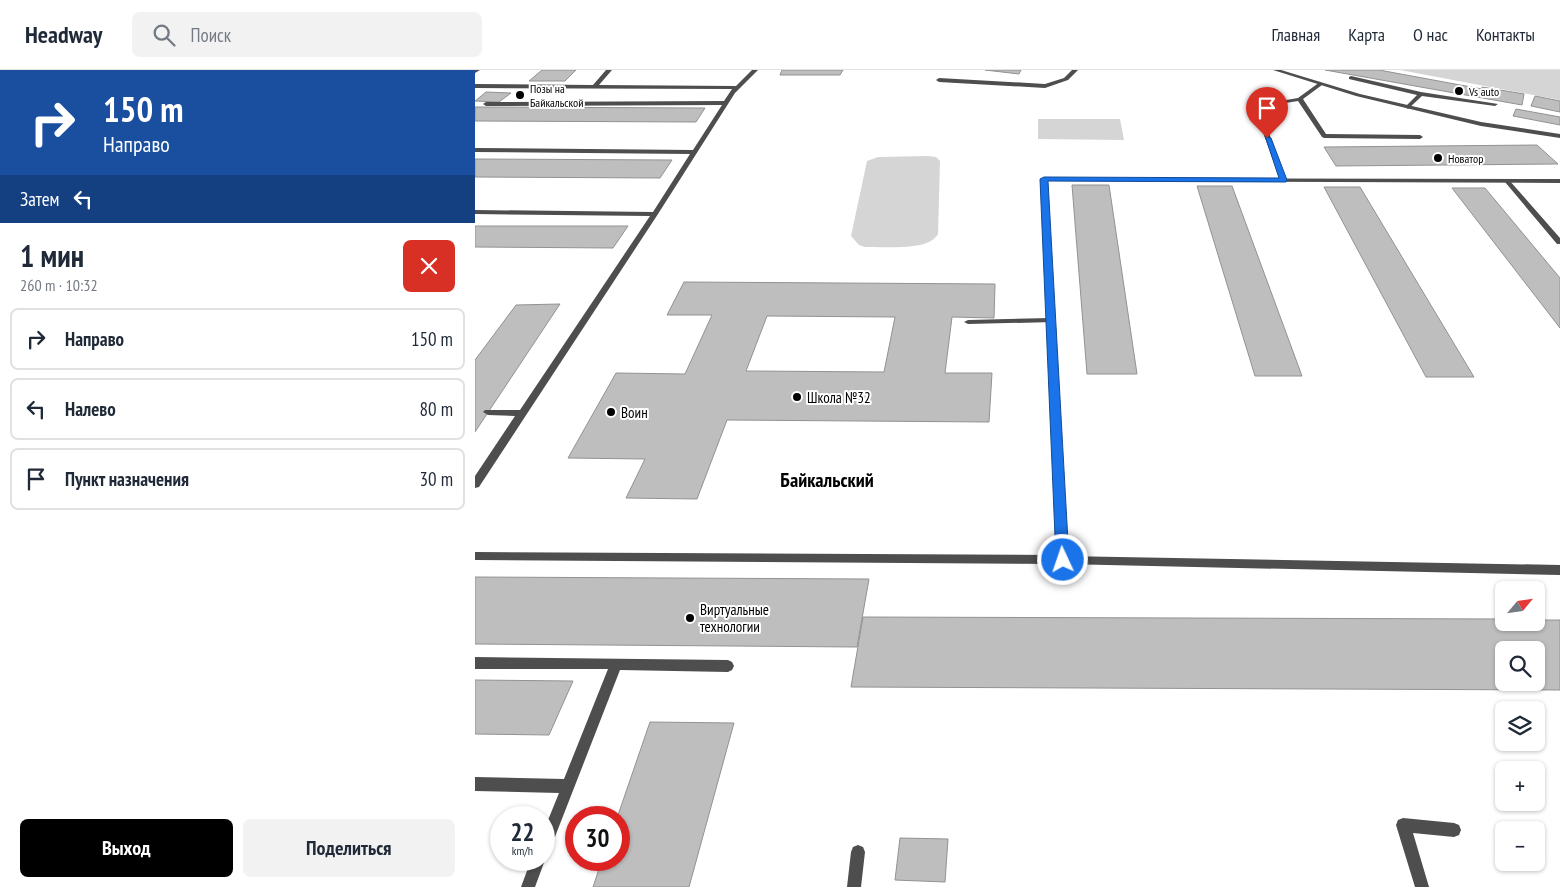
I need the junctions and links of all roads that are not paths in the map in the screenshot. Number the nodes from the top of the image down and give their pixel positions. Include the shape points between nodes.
1 (609, 70) edge
2 (755, 70) edge
3 (1075, 70) edge
4 (1276, 70) edge
5 (1351, 78) dead end
6 (939, 80) dead end
7 (1320, 84) junction
8 (475, 86) edge
9 (595, 86) junction
10 (733, 92) junction
11 (1421, 94) junction
12 (1300, 99) junction
13 (725, 103) junction
14 (486, 104) dead end
15 (1495, 104) dead end
16 (1408, 107) junction
17 (1560, 136) edge
18 (1420, 137) dead end
19 (475, 150) edge
20 (694, 152) junction
21 (1283, 180) junction
22 (1507, 181) junction
23 (1560, 181) edge
24 (475, 212) edge
25 (655, 214) junction
26 (1560, 242) edge
27 (1051, 320) junction
28 (968, 322) dead end
29 (488, 412) dead end
30 (522, 413) junction
31 (475, 484) edge
32 (475, 556) edge
33 (1063, 560) junction
34 (1560, 570) edge
35 (475, 663) edge
36 (616, 664) junction
37 (728, 666) dead end
38 (475, 784) edge
39 (568, 786) junction
40 (555, 819) edge
41 (1454, 830) dead end
42 (858, 852) dead end
43 (535, 871) edge
44 (528, 887) edge
45 (854, 887) edge
46 (1422, 887) edge

1 - 9 street
2 - 10 street
3 - 6 street via 1066,78 1045,86
4 - 7 street
5 - 11 street
7 - 12 street
7 - 16 street
8 - 9 street
9 - 10 street via 736,88
10 - 13 street
11 - 15 street
11 - 16 street
12 - 18 street via 1323,136
12 - 21 street via 1271,104 1262,122
13 - 14 street
13 - 20 street
16 - 17 street via 1481,124
19 - 20 street
20 - 25 street
21 - 22 street
21 - 27 street via 1044,179
22 - 23 street
22 - 26 street
24 - 25 street
25 - 30 street
27 - 28 street
27 - 33 street
29 - 30 street
30 - 31 street
32 - 33 street
33 - 34 street
35 - 36 street
36 - 37 street
36 - 39 street
38 - 39 street
39 - 40 street
41 - 46 street via 1403,825
42 - 45 street
43 - 44 street

